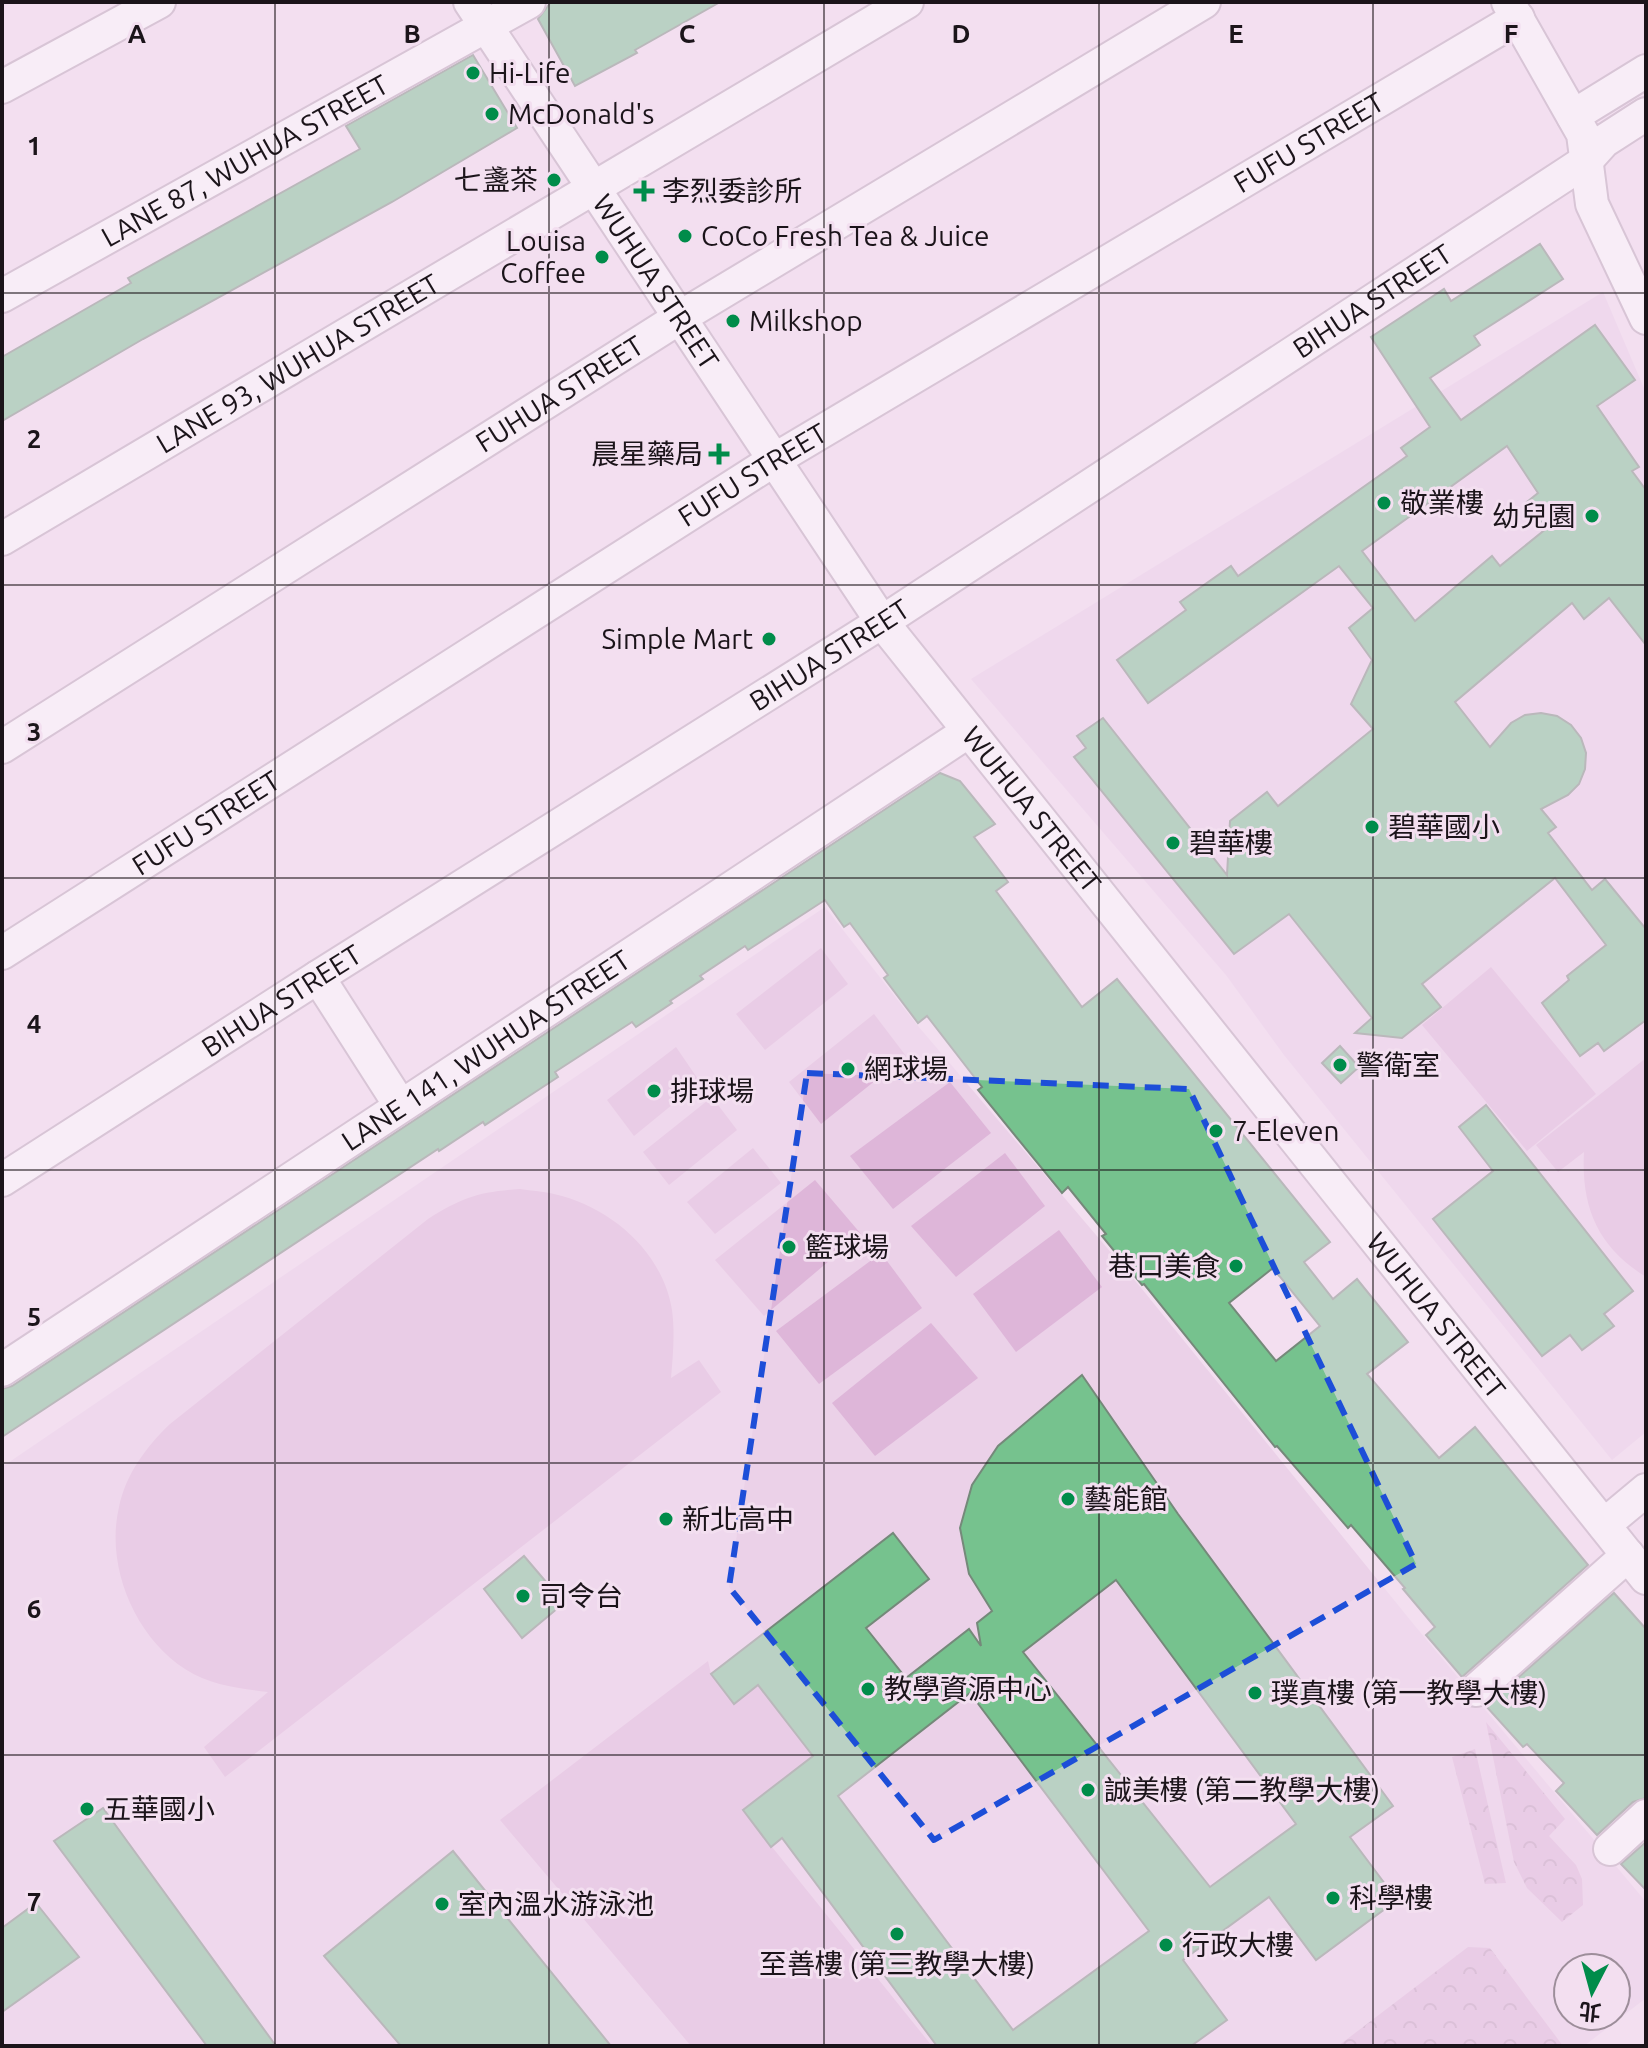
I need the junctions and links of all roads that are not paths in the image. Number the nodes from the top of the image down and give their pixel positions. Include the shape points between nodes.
1 (159, 2) edge
2 (529, 2) edge
3 (907, 2) edge
4 (1204, 2) edge
5 (1513, 10) edge
6 (478, 14) edge
7 (1646, 71) edge
8 (2, 87) edge
9 (1646, 114) edge
10 (1573, 116) junction
11 (1586, 161) junction
12 (593, 187) junction
13 (2, 296) edge
14 (679, 318) junction
15 (1646, 318) edge
16 (774, 460) junction
17 (2, 539) edge
18 (882, 622) junction
19 (969, 731) junction
20 (2, 747) edge
21 (2, 953) edge
22 (318, 977) junction
23 (400, 1105) junction
24 (2, 1180) edge
25 (2, 1370) edge
26 (1646, 1490) edge
27 (1604, 1525) junction
28 (1637, 1566) edge
29 (1476, 1690) dead end
30 (1646, 1816) edge
31 (1610, 1849) dead end

1 - 8 street
2 - 6 street, LANE 87, WUHUA STREET
3 - 12 street, LANE 93, WUHUA STREET
4 - 14 street, FUHUA STREET
5 - 10 street
5 - 16 street, FUFU STREET
6 - 12 street, WUHUA STREET
6 - 13 street, LANE 87, WUHUA STREET
7 - 10 street
9 - 11 street, BIHUA STREET via 1604,141
10 - 11 street via 1583,134
11 - 15 street via 1592,204
11 - 18 street, BIHUA STREET
12 - 14 street, WUHUA STREET
12 - 17 street, LANE 93, WUHUA STREET
14 - 16 street, WUHUA STREET
14 - 20 street, FUHUA STREET
16 - 18 street, WUHUA STREET
16 - 21 street, FUFU STREET
18 - 19 street, WUHUA STREET
18 - 22 street, BIHUA STREET
19 - 23 street, LANE 141, WUHUA STREET
19 - 27 street, WUHUA STREET
22 - 23 street
22 - 24 street, BIHUA STREET
23 - 25 street, LANE 141, WUHUA STREET
26 - 27 street
27 - 28 street, WUHUA STREET
28 - 29 street
30 - 31 street

